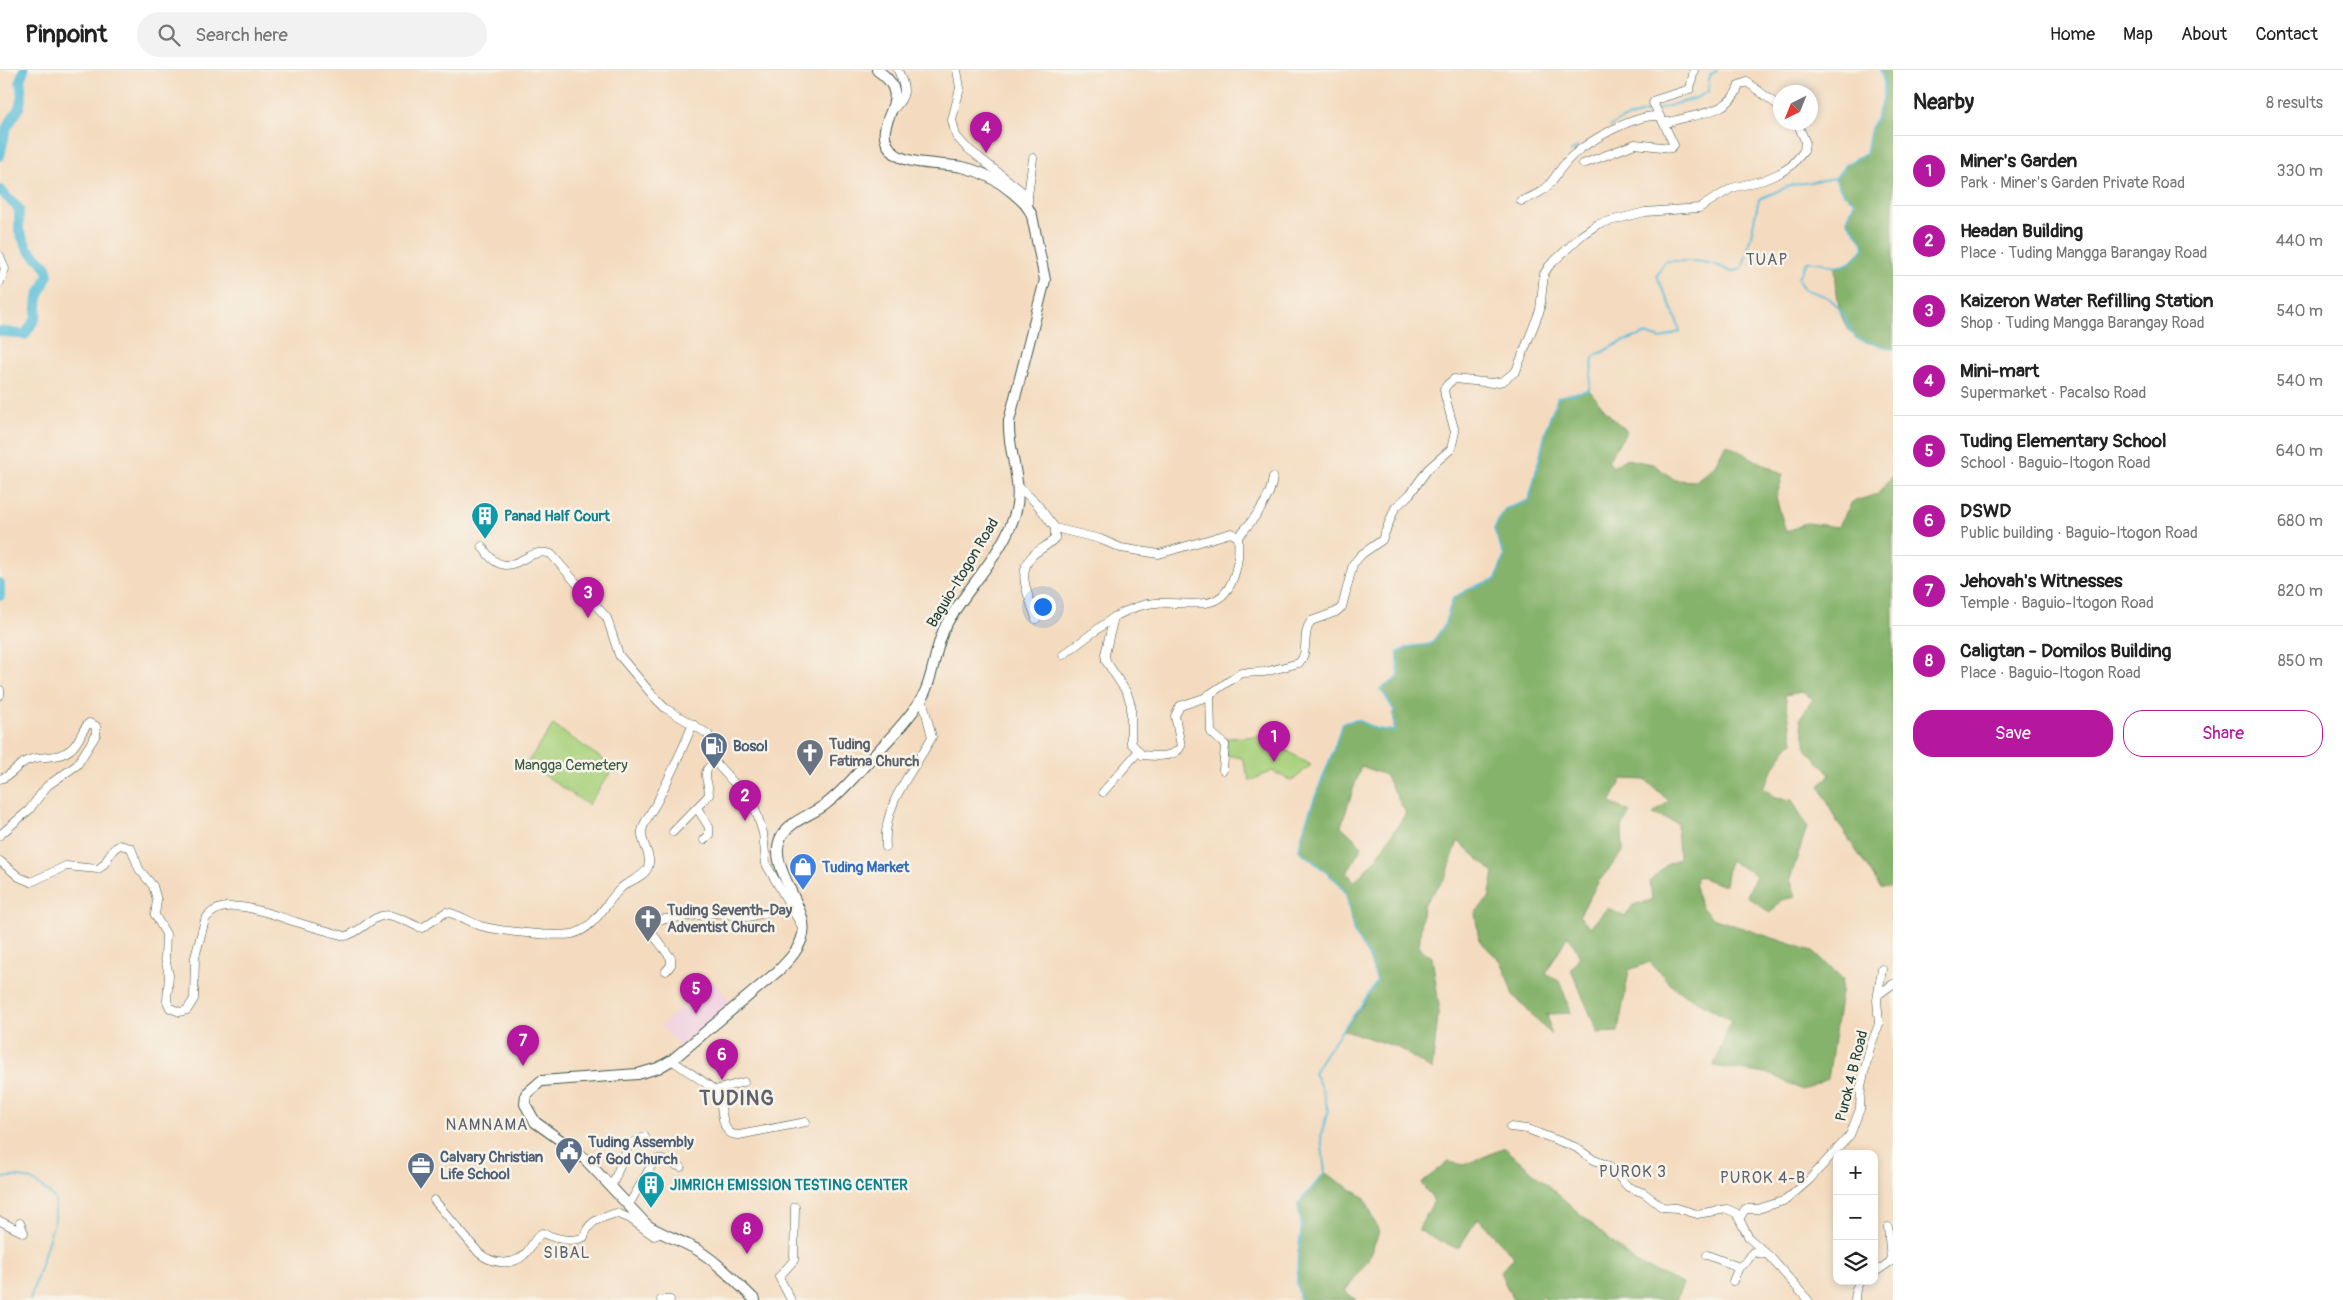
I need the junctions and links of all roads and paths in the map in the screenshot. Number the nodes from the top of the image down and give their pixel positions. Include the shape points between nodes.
1 (877, 70) edge
2 (898, 70) edge
3 (957, 70) edge
4 (1694, 70) edge
5 (1773, 102) edge
6 (889, 114) junction
7 (1661, 119) junction
8 (1800, 130) edge
9 (1033, 158) dead end
10 (1583, 164) dead end
11 (1028, 201) junction
12 (1521, 201) dead end
13 (0, 256) edge
14 (0, 282) edge
15 (1273, 477) dead end
16 (1017, 485) junction
17 (1055, 528) junction
18 (1238, 536) junction
19 (482, 546) dead end
20 (1114, 617) junction
21 (1036, 619) dead end
22 (1064, 655) dead end
23 (0, 690) edge
24 (0, 694) edge
25 (1210, 694) junction
26 (922, 698) junction
27 (693, 724) junction
28 (1138, 752) junction
29 (715, 762) junction
30 (1223, 770) dead end
31 (0, 779) edge
32 (1103, 792) dead end
33 (697, 808) junction
34 (673, 832) dead end
35 (0, 835) edge
36 (704, 840) dead end
37 (886, 846) dead end
38 (0, 861) edge
39 (791, 907) junction
40 (804, 928) junction
41 (1882, 970) dead end
42 (666, 971) dead end
43 (1893, 984) edge
44 (1879, 994) junction
45 (672, 1060) junction
46 (744, 1082) dead end
47 (715, 1090) junction
48 (806, 1122) dead end
49 (1510, 1127) dead end
50 (645, 1137) dead end
51 (681, 1167) dead end
52 (611, 1188) junction
53 (434, 1200) dead end
54 (628, 1206) junction
55 (795, 1207) dead end
56 (1740, 1218) junction
57 (0, 1222) edge
58 (20, 1223) dead end
59 (1888, 1227) dead end
60 (660, 1234) junction
61 (1707, 1256) dead end
62 (1770, 1257) junction
63 (1892, 1260) edge
64 (1739, 1266) junction
65 (1878, 1270) edge
66 (1733, 1281) dead end
67 (1858, 1285) edge
68 (662, 1300) edge
69 (670, 1300) edge
70 (755, 1300) edge
71 (791, 1300) edge
72 (1808, 1300) edge
73 (1856, 1300) edge

1 - 6 main road via 893,83 896,90
2 - 6 street via 905,94
3 - 11 street via 960,88 952,120 956,136
4 - 7 street via 1690,89 1655,100 1653,103
5 - 7 street via 1747,82 1740,85 1729,103 1714,110 1670,122
6 - 11 main road via 886,137 898,157 979,172
7 - 10 street via 1674,145 1671,148 1635,144
7 - 12 street via 1629,122 1589,145 1572,156 1547,189
8 - 25 street via 1805,141 1804,151 1780,173 1732,188 1699,208 1645,212 1598,224 1556,258 1544,274 1540,310 1516,371 1503,381 1493,383 1454,379 1444,389 1455,432 1451,449 1428,469 1395,508 1382,540 1354,564 1342,607 1308,625 1303,658 1293,665 1265,672 1241,673
9 - 11 street
11 - 16 main road, Baguio-Itogon Road via 1038,235 1045,280 1009,421
13 - 14 street via 5,269
15 - 18 street via 1271,489 1258,514
16 - 17 street
16 - 26 main road, Baguio-Itogon Road via 1018,499 1010,526 985,569 947,622
17 - 18 street via 1121,548 1159,554 1231,533
17 - 21 street via 1055,538 1033,556 1025,568 1024,582
18 - 20 street via 1234,578 1218,599 1206,603 1137,606
19 - 27 street via 494,560 506,565 540,552 551,554 607,618 625,663 660,703
20 - 22 street
20 - 28 street via 1106,661 1128,693 1131,743
23 - 24 street
25 - 28 street via 1180,706 1176,716 1181,741 1179,750 1157,756
25 - 30 street via 1211,732 1225,745
26 - 37 street via 932,737 898,794 886,823
26 - 40 main road, Baguio-Itogon Road via 845,787 825,805 788,827 781,836 778,854
27 - 29 street via 708,734
27 - 38 street via 641,832 648,868 622,886 591,923 579,932 559,934 494,928 446,912 422,928 393,916 381,916 345,936 257,908 226,908 208,915 205,920 195,957 194,999 187,1010 180,1012 170,1008 167,1001 166,934 155,915 157,900 153,886 139,869 131,848 120,845 112,849 105,864 98,869 66,866 31,882 19,877
28 - 32 street
29 - 33 street via 705,774 709,795
29 - 39 street via 754,805 763,833 766,864
31 - 35 street via 13,773 26,760 67,752 84,727 90,723 96,726 96,735 77,765 47,786 29,810
33 - 34 street
33 - 36 street via 709,827 709,835
39 - 40 street
39 - 42 street via 748,917 716,913 657,920 650,932 671,958 671,965
40 - 45 main road via 800,943 778,971
41 - 44 street, Purok 4 B Road
43 - 44 street
44 - 56 street, Purok 4 B Road via 1879,1024 1860,1086 1860,1109 1850,1134 1809,1180 1786,1200 1758,1209 1745,1209
45 - 47 street
45 - 52 main road via 638,1074 541,1081 526,1094 525,1104 535,1122 581,1155
46 - 47 street
47 - 48 street via 725,1127 735,1135
49 - 56 street via 1533,1130 1575,1147 1609,1166 1628,1187 1644,1193 1662,1207 1704,1215 1727,1209
50 - 52 street via 629,1144
51 - 54 street via 659,1159 654,1161
52 - 54 main road
53 - 60 street via 479,1253 496,1262 518,1259 542,1233 554,1238 579,1240 584,1237 590,1223 616,1212 654,1236
54 - 60 main road
55 - 71 street via 794,1260 779,1277
56 - 62 street via 1749,1238
57 - 58 street via 24,1233
59 - 63 street
60 - 70 main road via 711,1258
61 - 64 street
62 - 64 street via 1754,1252
62 - 72 street
63 - 65 street
64 - 66 street
67 - 73 street
68 - 69 street

